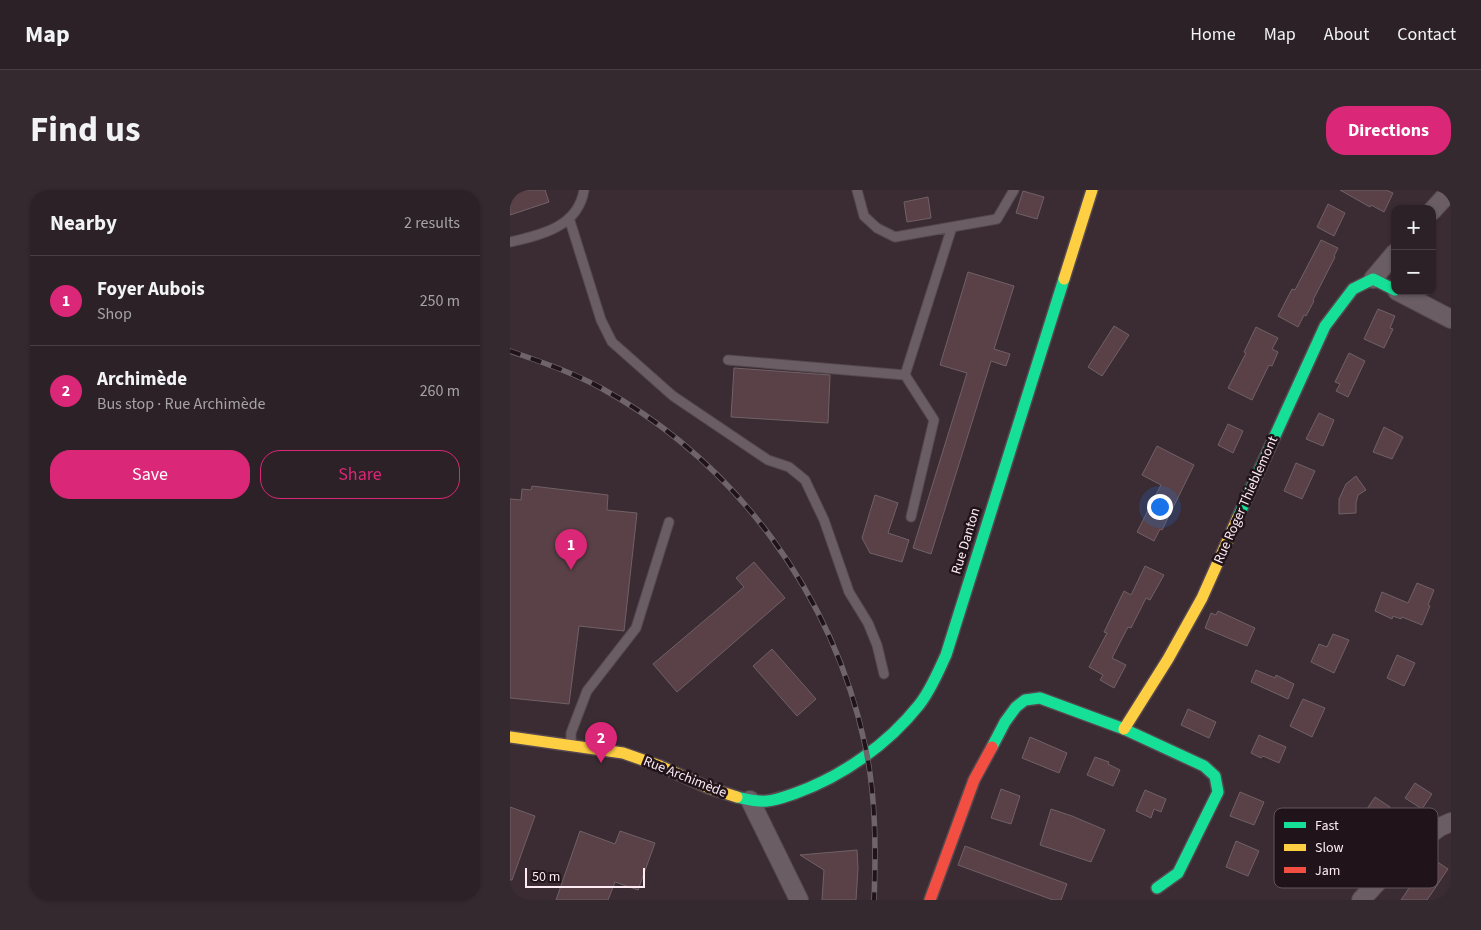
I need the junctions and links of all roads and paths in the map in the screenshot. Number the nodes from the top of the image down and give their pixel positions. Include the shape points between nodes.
1 (584, 190) edge
2 (857, 190) edge
3 (1014, 190) edge
4 (1092, 190) edge
5 (1451, 190) edge
6 (1436, 207) edge
7 (569, 218) junction
8 (952, 227) junction
9 (510, 242) edge
10 (1391, 258) edge
11 (1372, 279) junction
12 (1391, 288) edge
13 (1404, 295) edge
14 (1451, 319) edge
15 (728, 360) dead end
16 (905, 375) junction
17 (911, 517) dead end
18 (669, 522) dead end
19 (884, 674) dead end
20 (1124, 729) junction
21 (510, 737) edge
22 (571, 744) junction
23 (750, 800) junction
24 (1451, 822) edge
25 (1438, 828) edge
26 (1157, 888) dead end
27 (1372, 888) edge
28 (799, 900) edge
29 (930, 900) edge
30 (1361, 900) edge

1 - 7 lane via 576,212
2 - 8 lane via 864,216 877,228 895,237
3 - 8 lane via 997,220
4 - 23 street, Rue Danton via 963,603 934,681 920,704 891,735 843,770 802,791 764,801
5 - 6 street
7 - 9 lane via 547,231
7 - 19 lane via 600,320 612,342 672,396 768,460 789,466 805,480 824,520 849,592 868,623
8 - 16 lane
10 - 11 street, Rue Roger Thieblemont
11 - 12 street
11 - 20 street, Rue Roger Thieblemont via 1353,290 1325,326 1202,598
13 - 14 street
15 - 16 lane
16 - 17 lane via 934,420
18 - 22 lane via 636,628 587,691 571,733
20 - 26 street via 1204,766 1215,776 1218,792 1178,873
20 - 29 street via 1040,698 1025,700 1016,707 974,780
21 - 22 street, Rue Archimède
22 - 23 street, Rue Archimède via 626,754 716,791
23 - 28 street
24 - 25 street
27 - 30 street

